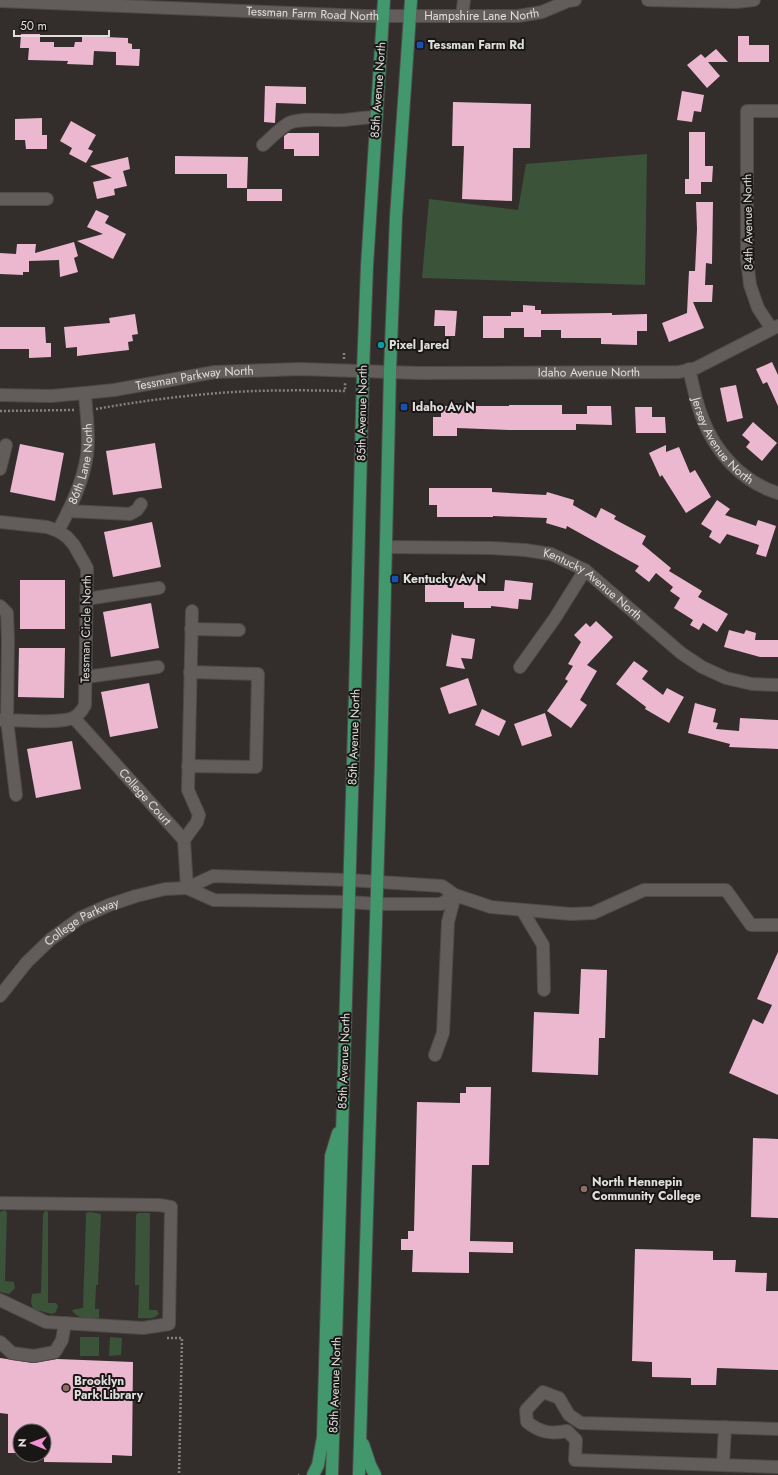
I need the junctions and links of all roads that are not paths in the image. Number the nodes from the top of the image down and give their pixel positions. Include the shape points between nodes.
1 (384, 0) edge
2 (411, 0) edge
3 (464, 0) edge
4 (575, 0) edge
5 (648, 0) edge
6 (754, 0) edge
7 (0, 1) edge
8 (33, 1) edge
9 (205, 4) edge
10 (383, 16) junction
11 (410, 16) junction
12 (462, 16) junction
13 (778, 111) edge
14 (376, 117) junction
15 (263, 145) dead end
16 (0, 199) edge
17 (47, 199) dead end
18 (775, 327) edge
19 (689, 369) junction
20 (362, 371) junction
21 (390, 371) junction
22 (85, 393) junction
23 (0, 395) edge
24 (6, 445) dead end
25 (0, 470) edge
26 (778, 493) edge
27 (141, 504) dead end
28 (68, 511) junction
29 (0, 522) edge
30 (58, 530) junction
31 (386, 548) junction
32 (585, 570) junction
33 (159, 588) dead end
34 (86, 599) junction
35 (0, 606) edge
36 (192, 611) dead end
37 (191, 629) junction
38 (239, 630) dead end
39 (158, 667) dead end
40 (520, 667) dead end
41 (190, 672) junction
42 (86, 677) junction
43 (778, 685) edge
44 (74, 718) junction
45 (3, 720) edge
46 (188, 766) junction
47 (16, 795) dead end
48 (184, 840) junction
49 (349, 880) junction
50 (377, 882) junction
51 (186, 888) junction
52 (455, 895) junction
53 (349, 902) junction
54 (377, 904) junction
55 (522, 910) junction
56 (778, 925) edge
57 (544, 990) dead end
58 (0, 996) edge
59 (435, 1055) dead end
60 (343, 1117) junction
61 (0, 1203) edge
62 (0, 1300) edge
63 (65, 1323) junction
64 (0, 1342) edge
65 (581, 1423) junction
66 (725, 1427) junction
67 (778, 1429) edge
68 (360, 1437) junction
69 (576, 1440) junction
70 (723, 1465) junction
71 (778, 1467) edge
72 (313, 1475) edge
73 (332, 1475) edge
74 (359, 1475) edge
75 (375, 1475) edge

1 - 10 main road, 85th Avenue North
2 - 11 main road
3 - 12 street
4 - 12 street, Hampshire Lane North via 532,15
5 - 6 street
7 - 8 street, Tessman Farm Road North
8 - 9 street, Tessman Farm Road North
9 - 10 street, Tessman Farm Road North via 302,14
10 - 11 street, Tessman Farm Road North
10 - 14 main road, 85th Avenue North
11 - 12 street, Hampshire Lane North
11 - 21 main road via 396,217
13 - 18 street, 84th Avenue North via 748,111 747,259 750,285 758,308
14 - 15 street via 290,123
14 - 20 main road, 85th Avenue North
16 - 17 street
18 - 19 street, Idaho Avenue North via 696,368
19 - 21 street, Idaho Avenue North via 660,373
19 - 26 street, Jersey Avenue North via 702,416 726,459 744,476
20 - 21 street, Tessman Parkway North
20 - 22 street, Tessman Parkway North via 300,369 215,372
20 - 49 main road, 85th Avenue North
21 - 31 main road
22 - 23 street, Tessman Parkway North via 51,396
22 - 28 street, 86th Lane North via 87,455 80,482
24 - 25 street
27 - 28 street via 130,514
28 - 30 street, 86th Lane North
29 - 30 street
30 - 34 street, Tessman Circle North via 74,545 87,568
31 - 32 street, Kentucky Avenue North via 525,550 551,554
31 - 50 main road
32 - 40 street
32 - 43 street, Kentucky Avenue North via 681,653 702,667 752,684
33 - 34 street
34 - 42 street, Tessman Circle North
35 - 45 street via 7,613 8,640
36 - 37 street
37 - 38 street
37 - 41 street
39 - 42 street
41 - 46 street
41 - 46 street via 258,674 256,768
42 - 44 street, Tessman Circle North via 85,705 82,712
44 - 45 street via 62,721
44 - 48 street, College Court
45 - 47 street
46 - 48 street via 188,790 199,815
48 - 51 street
49 - 50 street, College Parkway
49 - 51 street, College Parkway via 213,876
49 - 53 main road, 85th Avenue North
50 - 52 street, College Parkway via 442,886
50 - 54 main road
51 - 53 street, College Parkway via 214,900
51 - 58 street, College Parkway via 164,889 136,896 80,918 50,939 27,962
52 - 54 street, College Parkway via 441,904
52 - 55 street, College Parkway via 491,907
52 - 59 street via 448,922 443,1032
53 - 54 street, College Parkway
53 - 60 main road, 85th Avenue North
54 - 68 main road
55 - 56 street, College Parkway via 593,913 644,890 726,890 751,925
55 - 57 street via 543,945
60 - 72 main road via 331,1156 323,1438 318,1465
60 - 73 main road, 85th Avenue North
61 - 63 street via 171,1207 169,1324 143,1328
62 - 63 street via 46,1322
63 - 64 street via 62,1340 55,1352 34,1356 12,1353
65 - 66 street
65 - 69 street
65 - 69 street via 569,1415 560,1398 543,1392 526,1410 527,1422 537,1430 556,1433 567,1430
66 - 67 street
66 - 70 street
68 - 74 main road
68 - 75 main road
69 - 70 street via 575,1460
70 - 71 street

